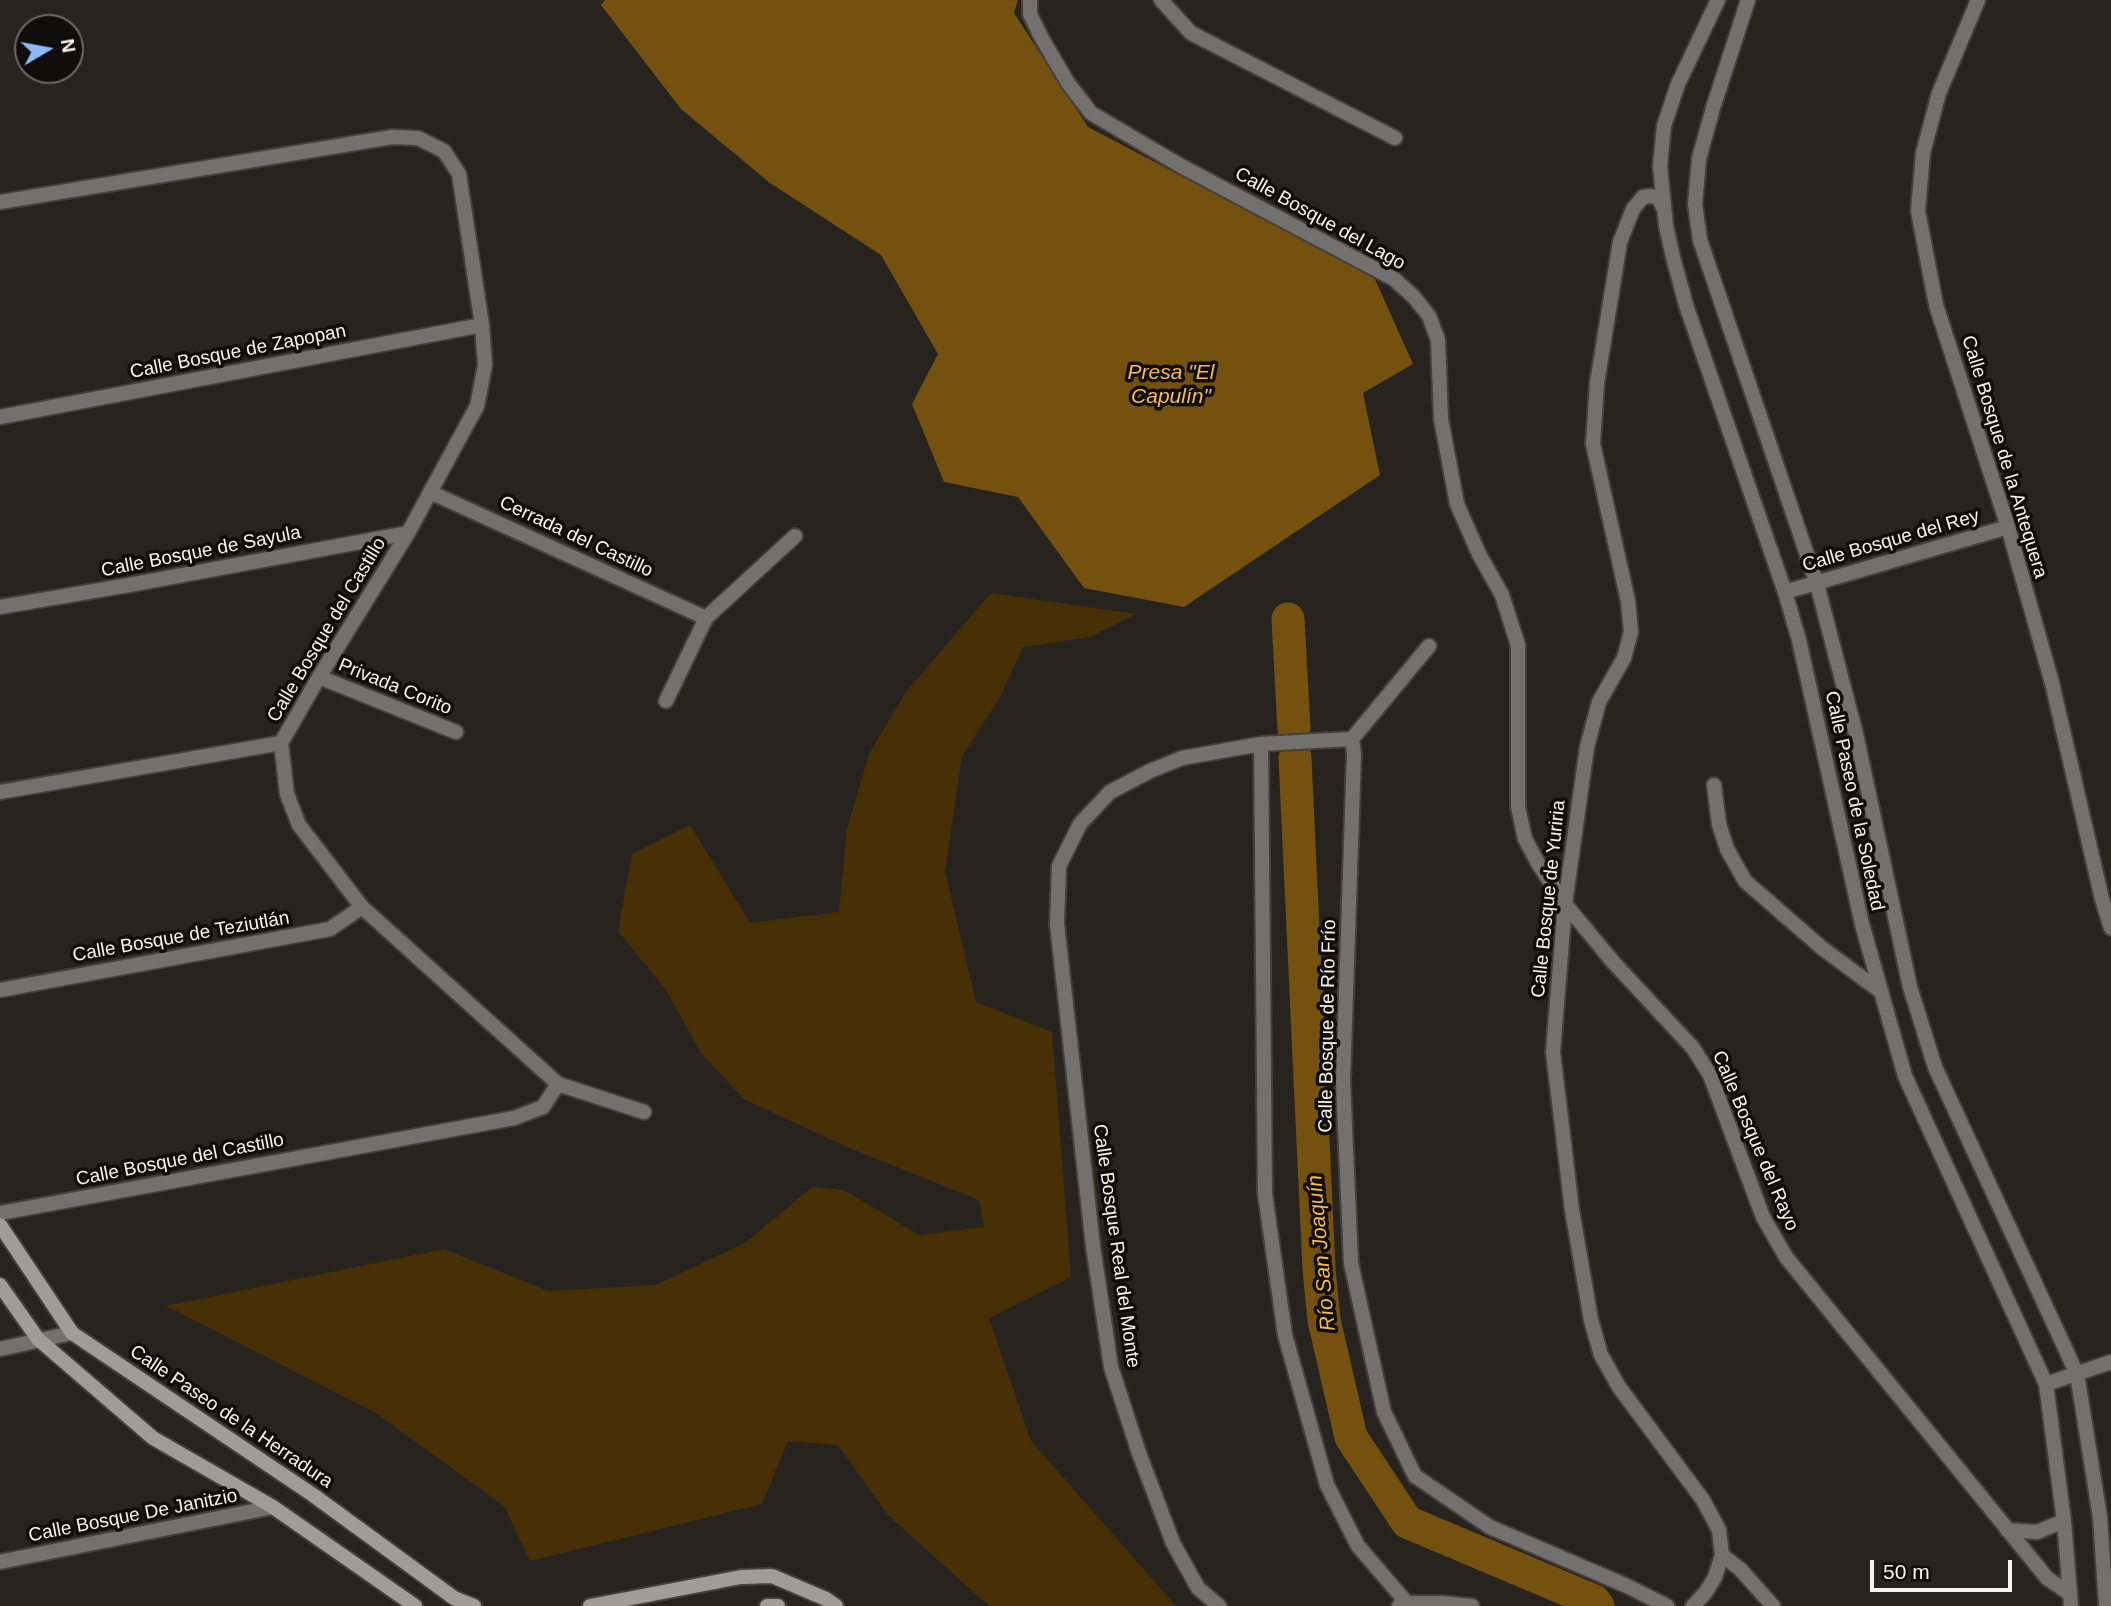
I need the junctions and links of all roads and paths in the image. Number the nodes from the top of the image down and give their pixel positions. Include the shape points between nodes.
1 (1030, 0) edge
2 (1161, 0) edge
3 (1708, 0) edge
4 (1718, 0) edge
5 (1748, 0) edge
6 (1978, 0) edge
7 (1711, 15) junction
8 (1395, 138) dead end
9 (0, 202) edge
10 (1664, 209) junction
11 (482, 326) junction
12 (0, 417) edge
13 (430, 492) junction
14 (2008, 527) junction
15 (408, 533) junction
16 (795, 536) dead end
17 (1817, 584) junction
18 (1785, 592) junction
19 (0, 607) edge
20 (706, 618) junction
21 (1429, 646) dead end
22 (319, 677) junction
23 (666, 701) dead end
24 (456, 732) dead end
25 (1352, 739) junction
26 (281, 743) junction
27 (1261, 744) junction
28 (1714, 785) dead end
29 (0, 792) edge
30 (1565, 904) junction
31 (362, 907) junction
32 (2111, 928) edge
33 (0, 990) edge
34 (1880, 990) junction
35 (558, 1084) junction
36 (644, 1112) dead end
37 (0, 1213) edge
38 (0, 1225) edge
39 (0, 1285) edge
40 (72, 1333) junction
41 (38, 1339) junction
42 (0, 1349) edge
43 (2111, 1362) edge
44 (2077, 1374) junction
45 (2046, 1384) junction
46 (273, 1507) junction
47 (2064, 1521) junction
48 (2007, 1530) junction
49 (1722, 1555) junction
50 (0, 1562) edge
51 (1705, 1599) edge
52 (2070, 1600) edge
53 (1402, 1604) edge
54 (415, 1606) edge
55 (474, 1606) edge
56 (590, 1606) edge
57 (767, 1606) edge
58 (778, 1606) edge
59 (836, 1606) edge
60 (1219, 1606) edge
61 (1472, 1606) edge
62 (1667, 1606) edge
63 (1693, 1606) edge
64 (1773, 1606) edge
65 (2106, 1606) edge

1 - 30 street, Calle Bosque del Lago via 1030,14 1041,37 1091,113 1394,279 1429,316 1438,340 1441,419 1457,504 1502,595 1518,645 1518,807 1525,839
2 - 8 street via 1191,33
3 - 7 street
4 - 7 street, Calle Paseo de la Soledad
5 - 17 street, Calle Paseo de la Soledad via 1699,159 1695,204 1700,240
6 - 14 street, Calle Bosque de la Antequera via 1939,93 1923,153 1918,211 1936,305
7 - 10 street, Calle Paseo de la Soledad via 1664,126 1660,166
9 - 11 street, Calle Bosque del Castillo via 392,137 418,138 444,151 459,174
10 - 18 street, Calle Paseo de la Soledad via 1686,305
10 - 30 street, Calle Bosque de Yuriria via 1659,198 1643,197 1628,220 1620,242 1597,383 1593,444 1631,632 1623,658 1599,702 1587,747
11 - 12 street, Calle Bosque de Zapopan
11 - 13 street, Calle Bosque del Castillo via 485,365 477,407
13 - 15 street, Calle Bosque del Castillo
13 - 20 street, Cerrada del Castillo
14 - 17 street, Calle Bosque del Rey
14 - 32 street, Calle Bosque de la Antequera via 2052,683
15 - 19 street, Calle Bosque de Sayula
15 - 22 street, Calle Bosque del Castillo
16 - 20 street
17 - 18 street, Calle Bosque del Rey
17 - 44 street, Calle Paseo de la Soledad via 1856,734 1910,987 1935,1067
18 - 34 street, Calle Paseo de la Soledad
20 - 23 street
21 - 25 street
22 - 24 street, Privada Corito
22 - 26 street, Calle Bosque del Castillo
25 - 27 street
25 - 62 street, Calle Bosque de Río Frío via 1343,1081 1351,1263 1384,1412 1415,1476 1490,1527
26 - 29 street
26 - 31 street, Calle Bosque del Castillo via 287,794 299,825
27 - 53 street via 1265,1194 1285,1335 1327,1485 1358,1546
27 - 60 street, Calle Bosque Real del Monte via 1182,758 1110,792 1080,824 1059,866 1057,925 1111,1367 1173,1543 1198,1588
28 - 34 street via 1727,849 1745,881 1822,948
30 - 48 street, Calle Bosque del Rayo via 1693,1048 1710,1075 1763,1217 1786,1257
30 - 49 street, Calle Bosque de Yuriria via 1553,1052 1591,1320 1601,1355 1619,1387 1703,1500 1719,1530
31 - 33 street, Calle Bosque de Teziutlán via 330,929
31 - 35 street, Calle Bosque del Castillo
34 - 45 street, Calle Paseo de la Soledad via 1905,1076
35 - 36 street
35 - 37 street, Calle Bosque del Castillo via 543,1107 514,1118
38 - 40 main road, Calle Paseo de la Herradura
39 - 41 main road
40 - 41 street
40 - 55 main road, Calle Paseo de la Herradura via 313,1495 454,1598
41 - 42 street
41 - 46 main road via 153,1438
43 - 44 street
44 - 45 street
44 - 65 street, Calle Paseo de la Soledad via 2100,1517
45 - 47 street, Calle Paseo de la Soledad
46 - 50 street, Calle Bosque De Janitzio
46 - 54 main road
47 - 48 street via 2037,1532
47 - 52 street, Calle Paseo de la Soledad
48 - 52 street, Calle Bosque del Rayo
49 - 51 street
49 - 64 street
51 - 63 street
53 - 61 street
56 - 59 main road via 741,1577 772,1576
57 - 58 main road

